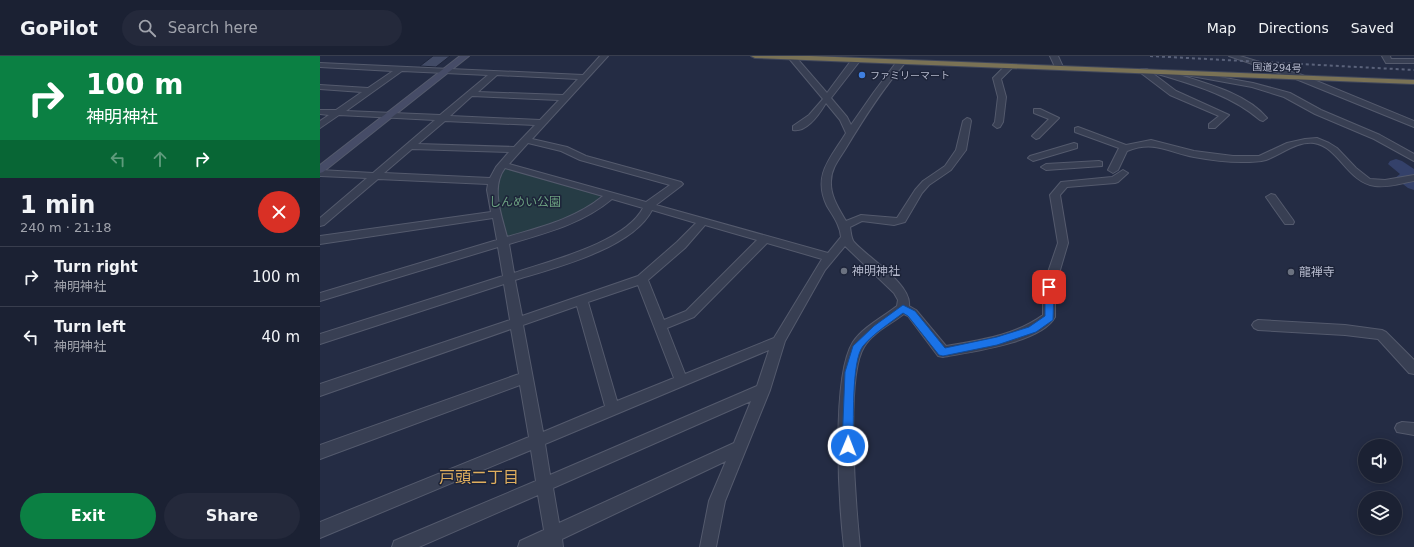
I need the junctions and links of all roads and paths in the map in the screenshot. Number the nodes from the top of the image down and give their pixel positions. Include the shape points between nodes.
1 (465, 56) edge
2 (604, 56) edge
3 (755, 56) edge
4 (1054, 56) edge
5 (1233, 56) edge
6 (1386, 56) edge
7 (792, 57) edge
8 (856, 60) junction
9 (1414, 61) edge
10 (901, 62) junction
11 (320, 65) edge
12 (1010, 66) junction
13 (1059, 68) junction
14 (400, 69) junction
15 (446, 71) junction
16 (1144, 71) junction
17 (1161, 72) junction
18 (495, 73) junction
19 (1190, 73) junction
20 (585, 77) junction
21 (1299, 77) junction
22 (1414, 82) edge
23 (320, 87) edge
24 (369, 90) junction
25 (471, 94) junction
26 (565, 98) junction
27 (825, 99) junction
28 (1037, 111) dead end
29 (320, 112) edge
30 (337, 113) junction
31 (1414, 113) edge
32 (390, 115) junction
33 (444, 118) junction
34 (1263, 118) dead end
35 (1405, 121) junction
36 (967, 122) dead end
37 (543, 123) junction
38 (1414, 124) edge
39 (320, 125) edge
40 (996, 125) dead end
41 (1212, 126) dead end
42 (796, 128) dead end
43 (1078, 130) dead end
44 (850, 132) junction
45 (1036, 136) dead end
46 (527, 140) junction
47 (411, 146) junction
48 (1074, 146) dead end
49 (1126, 148) junction
50 (518, 150) junction
51 (1033, 158) dead end
52 (1414, 158) edge
53 (1099, 164) dead end
54 (503, 165) junction
55 (1046, 167) dead end
56 (320, 172) edge
57 (376, 175) junction
58 (1414, 178) edge
59 (493, 181) junction
60 (611, 195) junction
61 (1271, 197) dead end
62 (649, 205) junction
63 (497, 214) junction
64 (703, 221) junction
65 (1289, 222) dead end
66 (320, 223) edge
67 (845, 232) junction
68 (320, 240) edge
69 (764, 240) junction
70 (503, 243) junction
71 (829, 257) junction
72 (509, 279) junction
73 (642, 279) junction
74 (320, 297) edge
75 (581, 300) junction
76 (903, 308) junction
77 (516, 322) junction
78 (1258, 325) dead end
79 (661, 326) junction
80 (320, 339) edge
81 (779, 341) junction
82 (1414, 369) edge
83 (526, 377) junction
84 (682, 382) junction
85 (320, 390) edge
86 (763, 390) junction
87 (613, 410) junction
88 (537, 440) junction
89 (738, 448) junction
90 (320, 452) edge
91 (545, 485) junction
92 (320, 530) edge
93 (554, 541) edge
94 (400, 547) edge
95 (526, 547) edge
96 (708, 547) edge
97 (852, 547) edge

1 - 15 street
2 - 20 street
3 - 7 highway, 国道294号
4 - 13 street
5 - 21 street
6 - 9 street via 1389,61
7 - 8 highway, 国道294号
7 - 27 street
8 - 10 highway, 国道294号
8 - 27 street
10 - 12 highway, 国道294号
10 - 44 street
11 - 14 street
12 - 13 highway, 国道294号
12 - 40 street via 997,78 1002,97 999,122
13 - 16 highway, 国道294号
14 - 15 street
14 - 24 street
15 - 18 street
15 - 32 street
16 - 17 highway, 国道294号
16 - 41 street via 1174,93 1225,115
17 - 19 highway, 国道294号
17 - 34 street via 1221,92 1248,105
18 - 20 street
18 - 25 street
19 - 21 highway, 国道294号
19 - 52 street via 1253,85 1287,95 1318,112 1377,137
20 - 26 street
21 - 22 highway, 国道294号
21 - 35 street
23 - 24 street
24 - 30 street
25 - 26 street
25 - 33 street
26 - 37 street
27 - 42 street via 812,117
27 - 44 street via 844,119
28 - 45 street via 1055,118
29 - 30 street
30 - 32 street
30 - 39 street
31 - 35 street
32 - 33 street
32 - 56 street
33 - 37 street
33 - 47 street
35 - 38 street
36 - 67 street via 961,150 948,168 926,183 918,192 901,220 894,222 861,218
37 - 46 street
43 - 49 street
44 - 67 street via 826,179 830,200
46 - 50 street
46 - 62 street via 678,184
47 - 50 street
47 - 57 street
48 - 51 street
49 - 58 street via 1154,141 1193,154 1258,159 1282,148 1313,140 1322,142 1334,150 1358,175 1369,181 1381,183
49 - 76 street via 1120,153 1115,180 1064,184 1055,195 1063,243 1049,287 1049,317 1040,326 997,341 943,352 912,313
50 - 54 street
53 - 55 street
54 - 59 street
54 - 60 street
56 - 57 street
57 - 59 street
57 - 66 street
59 - 63 street via 492,190
60 - 62 street
60 - 70 street via 594,209 569,222
61 - 65 street
62 - 64 street
62 - 72 street via 632,228 591,252
63 - 68 street
63 - 70 street
64 - 69 street
64 - 73 street via 681,245
67 - 71 street
67 - 76 street via 858,253 903,295
69 - 71 street
69 - 79 street via 690,314
70 - 72 street
70 - 74 street
71 - 81 street via 820,268
72 - 77 street
72 - 80 street
73 - 75 street
73 - 79 street
75 - 77 street
75 - 87 street
76 - 97 street via 858,346 850,372 847,494
77 - 83 street
77 - 85 street
78 - 82 street via 1345,330 1382,335
79 - 84 street
81 - 84 street
81 - 86 street
83 - 88 street
83 - 90 street
84 - 87 street
86 - 89 street
86 - 91 street
87 - 88 street
88 - 91 street
88 - 92 street
89 - 93 street
89 - 96 street via 717,501
91 - 93 street
91 - 94 street
93 - 95 street

